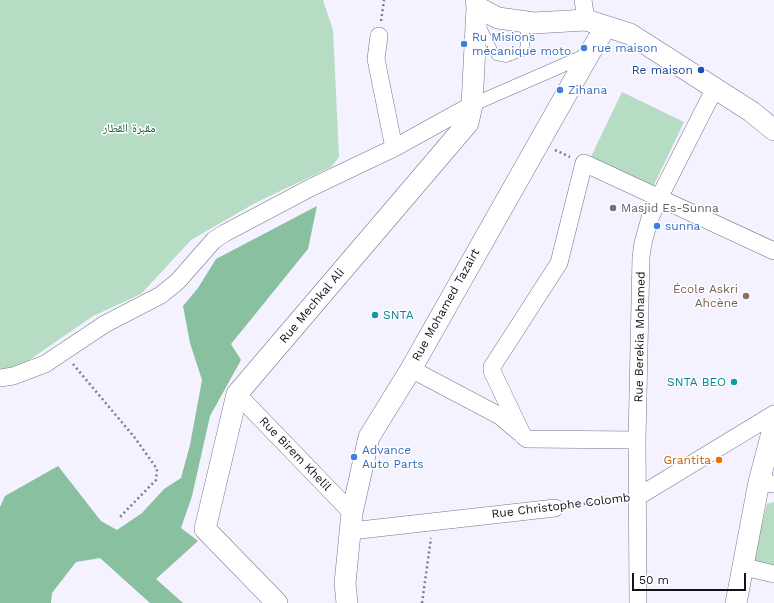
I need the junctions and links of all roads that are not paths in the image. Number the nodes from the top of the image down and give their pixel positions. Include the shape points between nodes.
1 (476, 3) edge
2 (584, 10) edge
3 (525, 21) junction
4 (606, 27) junction
5 (379, 36) road end
6 (589, 54) junction
7 (714, 88) junction
8 (472, 105) junction
9 (774, 130) edge
10 (394, 148) junction
11 (659, 198) junction
12 (774, 251) edge
13 (411, 369) junction
14 (0, 378) edge
15 (237, 394) junction
16 (774, 414) edge
17 (774, 425) edge
18 (523, 436) junction
19 (637, 440) junction
20 (766, 483) edge
21 (639, 496) junction
22 (554, 508) road end
23 (351, 522) junction
24 (744, 567) junction
25 (774, 574) edge
26 (277, 603) edge
27 (347, 603) edge
28 (638, 603) edge
29 (736, 603) edge

1 - 3 street via 498,18
1 - 3 lane via 483,31 496,56 506,58 522,52 525,46
1 - 8 street, Rue Mechkal Ali
2 - 3 street via 534,23
2 - 4 street
4 - 6 street, Rue Mohamed Tazairt
4 - 7 street via 630,34
5 - 10 street via 376,59
6 - 8 street
6 - 13 street, Rue Mohamed Tazairt
7 - 9 street
7 - 11 street, Rue Berekia Mohamed
8 - 10 street
8 - 15 street, Rue Mechkal Ali via 468,123
10 - 14 street via 312,187 225,233 207,248 169,290 105,324 64,353 31,371
11 - 12 street
11 - 18 street via 584,163 559,263 492,367
11 - 19 street, Rue Berekia Mohamed via 650,218 641,258
13 - 18 street via 500,416
13 - 23 street, Rue Mohamed Tazairt via 369,437
15 - 23 street, Rue Birem Khelil
15 - 26 street, Rue Mechkal Ali via 205,529
16 - 21 street, Rue Christophe Colomb
17 - 20 street
18 - 19 street via 527,439
19 - 21 street, Rue Berekia Mohamed
20 - 24 street
21 - 28 street, Rue Berekia Mohamed
22 - 23 street, Rue Christophe Colomb via 434,522
23 - 27 street, Rue Mohamed Tazairt via 345,583
24 - 25 street
24 - 29 street

